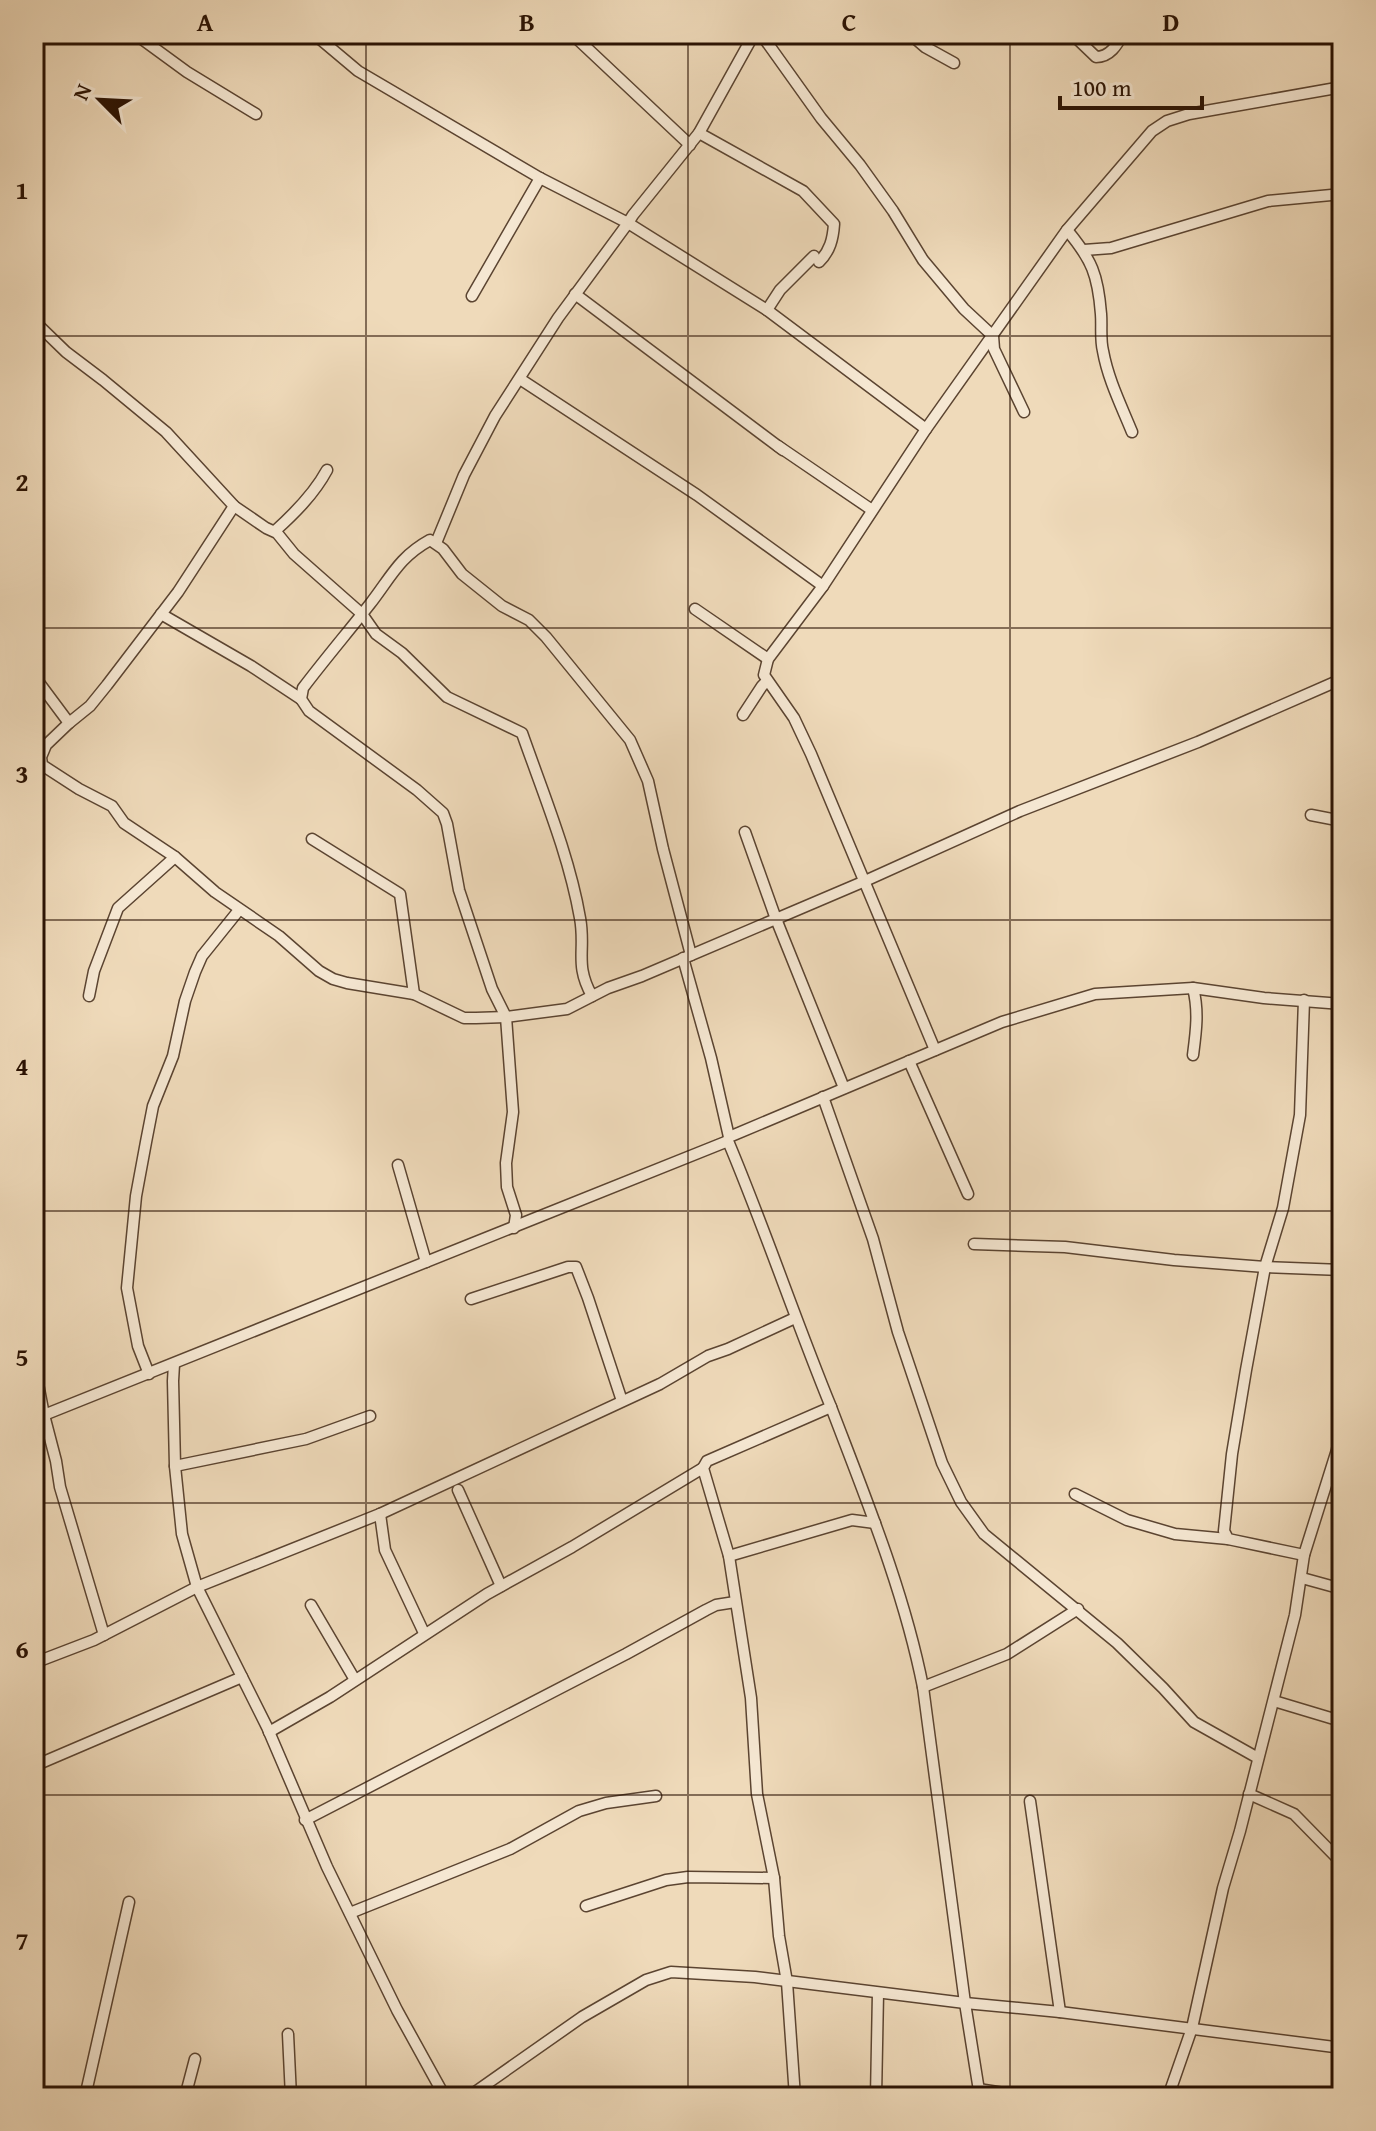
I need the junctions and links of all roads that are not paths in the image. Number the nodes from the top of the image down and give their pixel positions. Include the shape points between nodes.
1 (135, 34) edge
2 (314, 34) edge
3 (572, 34) edge
4 (754, 34) edge
5 (761, 34) edge
6 (910, 34) edge
7 (1072, 34) edge
8 (1123, 34) edge
9 (954, 63) dead end
10 (1342, 87) edge
11 (256, 114) dead end
12 (699, 133) junction
13 (690, 145) junction
14 (540, 178) junction
15 (1342, 194) edge
16 (628, 223) junction
17 (1067, 230) junction
18 (1084, 250) junction
19 (575, 294) junction
20 (472, 296) dead end
21 (767, 310) junction
22 (34, 321) edge
23 (993, 336) junction
24 (520, 379) junction
25 (720, 405) dead end
26 (1024, 412) dead end
27 (926, 429) junction
28 (1132, 432) dead end
29 (783, 450) junction
30 (327, 470) dead end
31 (707, 497) dead end
32 (234, 506) junction
33 (872, 510) junction
34 (275, 531) junction
35 (436, 543) junction
36 (823, 586) junction
37 (695, 609) dead end
38 (161, 614) junction
39 (362, 614) junction
40 (768, 659) junction
41 (34, 676) edge
42 (1342, 679) edge
43 (767, 681) junction
44 (301, 699) junction
45 (743, 715) dead end
46 (69, 723) junction
47 (38, 769) edge
48 (1311, 815) dead end
49 (1342, 821) edge
50 (745, 832) dead end
51 (312, 839) dead end
52 (175, 857) junction
53 (865, 881) junction
54 (239, 910) junction
55 (776, 919) junction
56 (687, 956) junction
57 (1193, 988) junction
58 (414, 994) junction
59 (89, 996) dead end
60 (592, 996) junction
61 (1304, 1000) junction
62 (1342, 1004) edge
63 (506, 1017) junction
64 (935, 1050) junction
65 (1193, 1055) dead end
66 (909, 1061) junction
67 (844, 1088) junction
68 (823, 1097) junction
69 (728, 1139) junction
70 (398, 1165) dead end
71 (968, 1194) dead end
72 (514, 1228) junction
73 (974, 1244) dead end
74 (426, 1262) junction
75 (1265, 1267) junction
76 (1342, 1270) edge
77 (471, 1299) dead end
78 (795, 1318) junction
79 (34, 1363) edge
80 (174, 1364) junction
81 (149, 1374) junction
82 (622, 1401) junction
83 (831, 1407) junction
84 (370, 1416) dead end
85 (39, 1417) edge
86 (1342, 1422) edge
87 (1339, 1450) edge
88 (175, 1466) junction
89 (703, 1468) junction
90 (458, 1490) dead end
91 (1075, 1494) dead end
92 (380, 1514) junction
93 (875, 1523) junction
94 (1228, 1539) junction
95 (1304, 1555) junction
96 (729, 1556) junction
97 (1302, 1578) junction
98 (501, 1586) junction
99 (197, 1587) junction
100 (1342, 1589) edge
101 (735, 1602) junction
102 (311, 1605) dead end
103 (1078, 1609) junction
104 (424, 1633) junction
105 (104, 1635) junction
106 (34, 1663) edge
107 (242, 1677) junction
108 (355, 1680) junction
109 (923, 1687) junction
110 (1274, 1701) junction
111 (1342, 1703) edge
112 (269, 1732) junction
113 (1258, 1758) junction
114 (34, 1766) edge
115 (1249, 1794) junction
116 (656, 1796) dead end
117 (1030, 1801) dead end
118 (305, 1820) junction
119 (1342, 1863) edge
120 (774, 1878) junction
121 (129, 1902) dead end
122 (586, 1906) dead end
123 (350, 1913) junction
124 (787, 1982) junction
125 (878, 1993) junction
126 (965, 2003) junction
127 (1060, 2012) junction
128 (1192, 2028) junction
129 (288, 2034) dead end
130 (1342, 2048) edge
131 (195, 2059) dead end
132 (979, 2093) edge
133 (794, 2096) edge
134 (85, 2097) edge
135 (185, 2097) edge
136 (291, 2097) edge
137 (445, 2097) edge
138 (468, 2097) edge
139 (876, 2097) edge
140 (1031, 2097) edge
141 (1168, 2097) edge

1 - 11 street
2 - 14 street via 358,71
3 - 13 street
4 - 12 street
5 - 23 street via 885,199 923,260
6 - 9 street
7 - 8 street via 1102,57
10 - 17 street via 1167,121 1139,144
12 - 13 street
12 - 21 street via 803,191 834,224 826,255 780,290
13 - 16 street
14 - 16 street
14 - 20 street
15 - 18 street via 1268,201 1111,248
16 - 19 street
16 - 21 street
17 - 18 street
17 - 23 street
18 - 28 street via 1098,287 1109,376
19 - 24 street
19 - 29 street
21 - 27 street
22 - 32 street via 166,432
23 - 26 street
23 - 27 street
24 - 35 street via 464,475
24 - 36 street via 697,495
25 - 29 street
27 - 33 street
29 - 33 street
30 - 34 street
31 - 36 street
32 - 34 street
32 - 38 street
33 - 36 street
34 - 39 street
35 - 39 street via 430,540 403,558
35 - 56 street via 462,574 546,637 630,740 648,781
36 - 40 street
37 - 40 street
38 - 44 street
38 - 46 street via 90,706
39 - 44 street via 303,688
39 - 60 street via 376,634 447,697 522,733 568,869 580,918 582,972
40 - 43 street
41 - 46 street
42 - 53 street via 1020,811
43 - 45 street
43 - 53 street via 794,718
44 - 63 street via 309,711 443,813 459,890
46 - 47 street via 46,745
47 - 52 street via 112,806 124,823
48 - 49 street
50 - 55 street
51 - 58 street via 400,894
52 - 54 street
52 - 59 street via 118,908
53 - 55 street
53 - 64 street
54 - 58 street via 333,979
54 - 81 street via 195,972 146,1142 127,1288
55 - 56 street
55 - 67 street
56 - 60 street
56 - 69 street
57 - 61 street
57 - 64 street via 1095,994 1002,1022
57 - 65 street
58 - 63 street via 464,1018
60 - 63 street via 567,1009
61 - 62 street
61 - 75 street via 1300,1115 1283,1208
63 - 72 street via 513,1112 506,1163
64 - 66 street
66 - 67 street
66 - 71 street
67 - 68 street
68 - 69 street
68 - 103 street via 942,1463 961,1502 984,1534
69 - 72 street
69 - 78 street
70 - 74 street
72 - 74 street
73 - 75 street via 1065,1247
74 - 80 street
75 - 76 street
75 - 94 street via 1232,1454 1224,1531
77 - 82 street via 576,1267
78 - 82 street
78 - 83 street
79 - 85 street
80 - 81 street
80 - 88 street
81 - 85 street
82 - 92 street
83 - 89 street via 707,1461
83 - 93 street
84 - 88 street via 306,1439
85 - 105 street
86 - 87 street
87 - 95 street
88 - 99 street via 182,1534
89 - 96 street
89 - 98 street
90 - 98 street
91 - 94 street via 1127,1520 1175,1534
92 - 99 street
92 - 104 street via 385,1550
93 - 96 street via 852,1520
93 - 109 street
94 - 95 street
95 - 97 street
96 - 101 street
97 - 100 street
97 - 110 street
98 - 104 street
99 - 105 street
99 - 107 street
101 - 118 street via 706,1610
101 - 120 street via 751,1698 757,1794
102 - 108 street
103 - 109 street via 1007,1654
103 - 113 street via 1194,1722
104 - 108 street
105 - 106 street
107 - 112 street
107 - 114 street
108 - 112 street
109 - 126 street
110 - 111 street via 1334,1719
110 - 113 street
112 - 118 street
113 - 115 street
115 - 119 street via 1294,1814
115 - 128 street
116 - 123 street via 579,1811 510,1849
117 - 127 street
118 - 123 street
120 - 122 street via 666,1880
120 - 124 street
121 - 134 street
123 - 137 street
124 - 125 street
124 - 133 street
124 - 138 street via 685,1972 646,1980 582,2017
125 - 126 street
125 - 139 street
126 - 127 street
126 - 132 street
127 - 128 street
128 - 130 street
128 - 141 street
129 - 136 street
131 - 135 street
132 - 140 street

